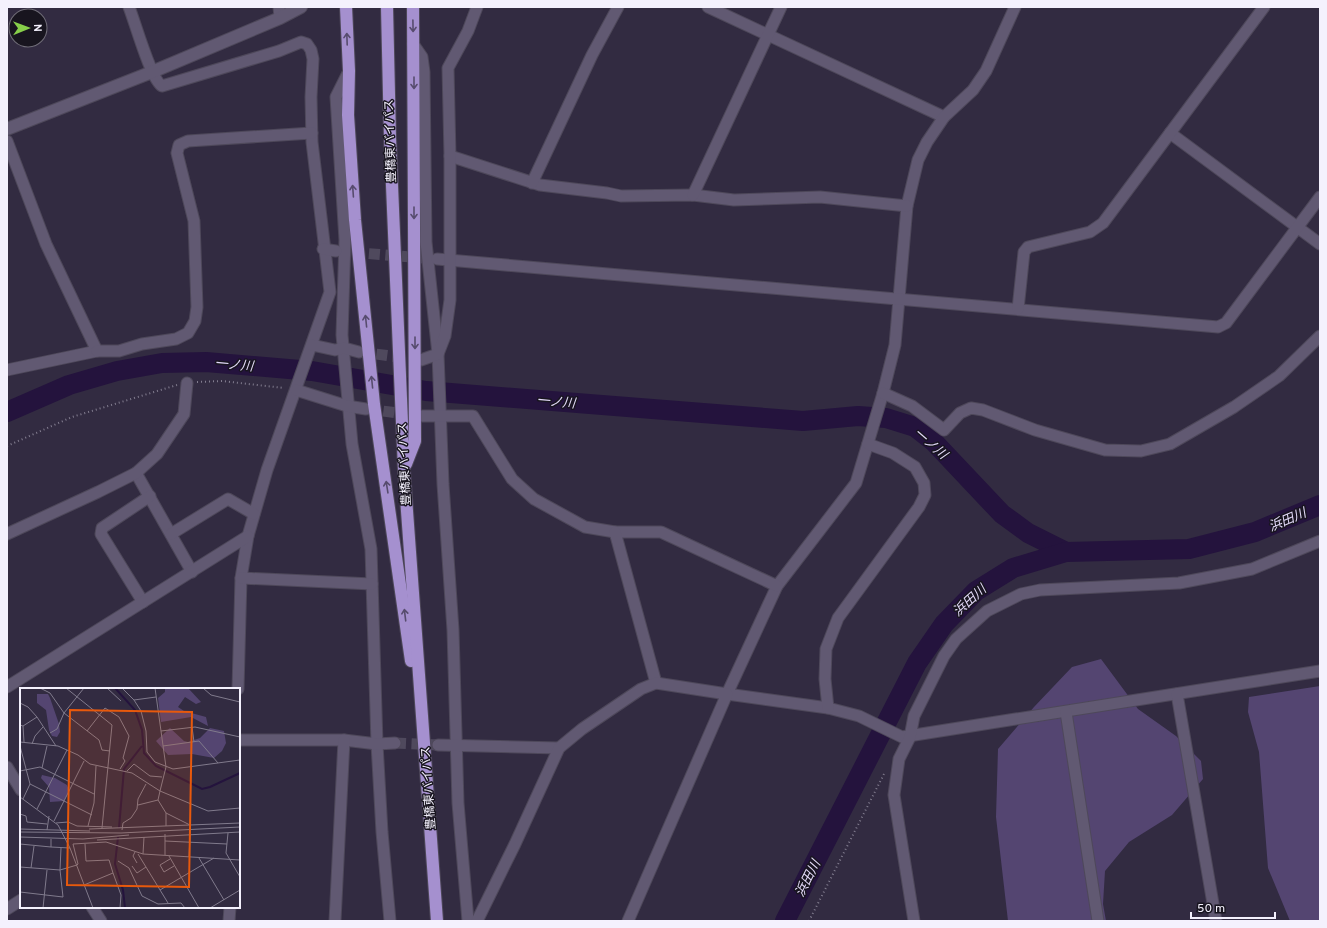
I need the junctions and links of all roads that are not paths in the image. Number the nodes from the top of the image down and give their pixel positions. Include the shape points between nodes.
1 (129, 7) edge
2 (301, 7) edge
3 (346, 7) edge
4 (387, 7) edge
5 (413, 7) edge
6 (477, 7) edge
7 (618, 7) edge
8 (708, 7) edge
9 (781, 7) edge
10 (1015, 7) edge
11 (1264, 7) edge
12 (280, 13) edge
13 (768, 35) junction
14 (413, 44) junction
15 (349, 71) junction
16 (152, 72) junction
17 (944, 117) junction
18 (7, 129) edge
19 (312, 133) junction
20 (1170, 133) junction
21 (7, 141) edge
22 (450, 156) junction
23 (532, 182) junction
24 (693, 195) junction
25 (1320, 197) edge
26 (907, 206) junction
27 (1297, 227) junction
28 (1320, 244) edge
29 (323, 249) junction
30 (336, 251) tunnel mouth
31 (437, 259) tunnel mouth
32 (450, 259) junction
33 (900, 298) junction
34 (1018, 309) junction
35 (1320, 336) edge
36 (310, 348) junction
37 (97, 351) junction
38 (344, 352) junction
39 (359, 352) tunnel mouth
40 (438, 354) junction
41 (418, 362) junction
42 (7, 370) edge
43 (187, 383) road end
44 (296, 390) junction
45 (882, 394) junction
46 (347, 402) junction
47 (370, 407) junction
48 (440, 412) junction
49 (418, 413) junction
50 (869, 440) junction
51 (404, 470) junction
52 (136, 472) junction
53 (150, 496) junction
54 (254, 514) junction
55 (615, 532) junction
56 (7, 534) edge
57 (171, 534) junction
58 (248, 536) junction
59 (1320, 541) edge
60 (192, 572) junction
61 (241, 578) junction
62 (372, 584) junction
63 (777, 586) junction
64 (143, 602) junction
65 (1320, 671) edge
66 (656, 683) junction
67 (7, 687) edge
68 (238, 688) edge
69 (727, 694) junction
70 (1177, 694) junction
71 (828, 708) junction
72 (1066, 712) junction
73 (906, 737) junction
74 (240, 740) edge
75 (344, 740) junction
76 (395, 743) tunnel mouth
77 (377, 744) junction
78 (438, 745) tunnel mouth
79 (456, 746) junction
80 (559, 748) junction
81 (425, 751) junction
82 (7, 767) edge
83 (20, 788) edge
84 (20, 901) edge
85 (93, 908) edge
86 (230, 908) edge
87 (7, 909) edge
88 (101, 921) edge
89 (229, 921) edge
90 (335, 921) edge
91 (390, 921) edge
92 (437, 921) edge
93 (468, 921) edge
94 (477, 921) edge
95 (628, 921) edge
96 (914, 921) edge
97 (1098, 921) edge
98 (1216, 921) edge

1 - 16 street
2 - 12 street
15 -> 3 highway
4 - 51 highway, 豊橋東バイパス
5 -> 14 highway
6 - 22 street via 468,31 448,68
7 - 23 street
8 - 13 street
9 - 13 street
10 - 17 street via 986,71 973,90
11 - 20 street
12 - 16 street
13 - 17 street
13 - 24 street
14 - 40 street via 422,57 424,72 426,242
14 -> 41 highway
15 - 38 street via 336,97 345,240 342,328
47 -> 15 highway via 370,359 355,220 348,115
16 - 18 street
16 - 19 street via 157,83 162,86 301,42 307,44 313,59 310,97
17 - 26 street via 918,160
19 - 29 street
19 - 37 street via 188,141 179,145 177,153 194,221 198,307 195,321 188,333 176,339 142,344 119,351
20 - 27 street
20 - 34 street via 1098,229 1028,247 1024,252
21 - 37 street via 46,244
22 - 23 street
22 - 32 street
23 - 24 street via 621,196
24 - 26 street via 734,200 820,197
25 - 27 street
26 - 33 street
27 - 28 street
27 - 34 street via 1226,323 1218,327
29 - 30 street
29 - 36 street via 330,292
31 - 32 street
32 - 33 street
32 - 40 street via 450,300 445,336
33 - 34 street
33 - 45 street via 894,345
35 - 45 street via 1279,376 1234,407 1170,444 1141,451 1105,450 971,408 960,413 944,430 912,406
36 - 38 street
36 - 44 street
37 - 42 street
38 - 39 street
38 - 46 street
40 - 41 street
40 - 48 street
41 - 49 highway
43 - 52 street via 184,414 157,454
44 - 46 street
44 - 54 street
45 - 50 street
46 - 47 street
46 - 62 street via 371,549
81 -> 47 highway
48 - 49 street
48 - 55 street via 473,416 512,480 534,499 585,527
48 - 79 street via 453,630
49 - 51 highway via 415,441
50 - 63 street via 856,483
50 - 71 street via 915,467 924,483 925,495 919,508 838,618 826,649 825,679
51 - 81 highway, 豊橋東バイパス
52 - 53 street
52 - 56 street
53 - 57 street
53 - 64 street via 102,528 101,534
54 - 57 street via 228,499
54 - 58 street
55 - 63 street via 661,532
55 - 66 street
57 - 60 street
58 - 60 street
58 - 61 street
59 - 73 street via 1252,569 1179,583 1040,590 1021,594 987,611 956,639 944,656
60 - 64 street
61 - 62 street
61 - 68 street
62 - 77 street
63 - 69 street
64 - 67 street
65 - 70 street
66 - 69 street
66 - 80 street via 641,689
69 - 71 street
69 - 95 street
70 - 72 street
70 - 98 street
71 - 73 street via 859,716
72 - 73 street
72 - 97 street
73 - 96 street via 899,759 894,795
74 - 75 street
75 - 77 street
75 - 90 street
76 - 77 street
77 - 91 street
78 - 79 street
79 - 80 street
79 - 93 street
80 - 94 street via 516,844
81 - 92 highway, 豊橋東バイパス
82 - 83 street
84 - 87 street
85 - 88 street
86 - 89 street

